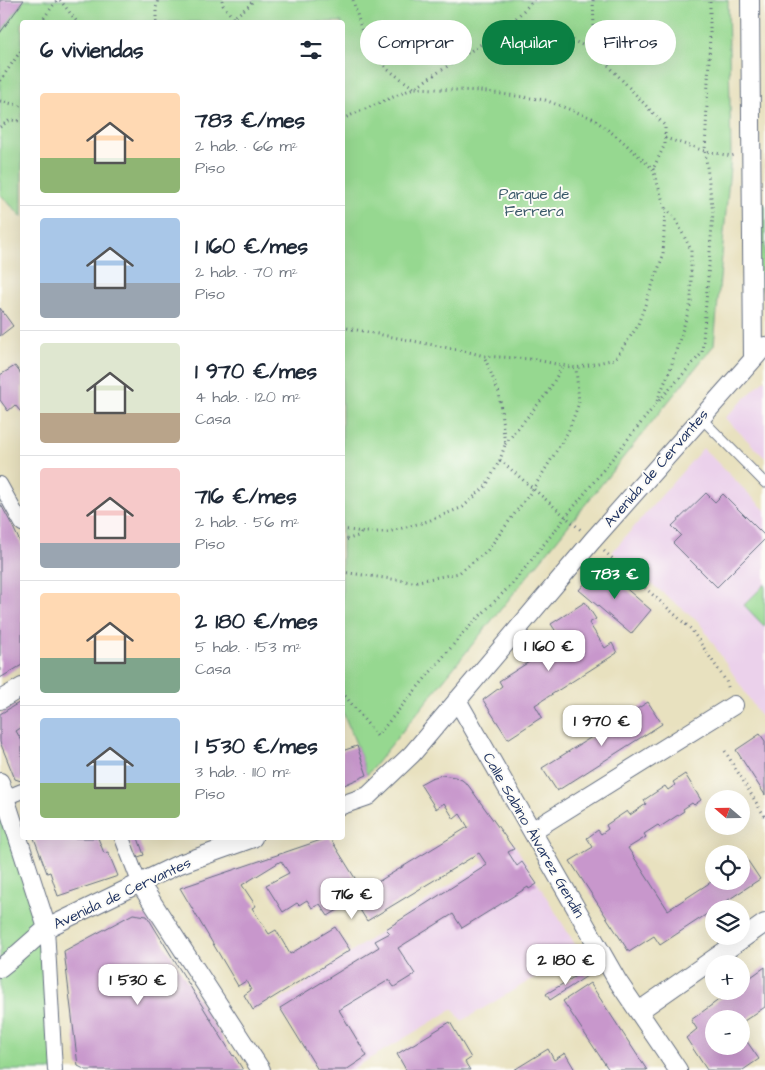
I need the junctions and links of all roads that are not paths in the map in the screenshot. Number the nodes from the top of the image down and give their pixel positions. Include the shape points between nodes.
1 (750, 0) edge
2 (751, 158) junction
3 (765, 189) edge
4 (759, 295) edge
5 (765, 346) edge
6 (753, 359) junction
7 (701, 418) junction
8 (765, 482) edge
9 (0, 484) edge
10 (20, 520) edge
11 (20, 688) edge
12 (0, 700) edge
13 (457, 700) junction
14 (734, 704) road end
15 (3, 790) edge
16 (20, 790) edge
17 (345, 804) edge
18 (532, 831) junction
19 (123, 840) edge
20 (247, 840) edge
21 (140, 882) junction
22 (765, 923) edge
23 (47, 928) junction
24 (0, 968) edge
25 (639, 1011) junction
26 (55, 1070) edge
27 (262, 1070) edge
28 (678, 1070) edge

1 - 2 street
2 - 3 street
2 - 4 street
4 - 6 street
5 - 6 street, Avenida de Cervantes
6 - 7 street, Avenida de Cervantes
7 - 8 lane
7 - 13 street, Avenida de Cervantes
9 - 10 street
11 - 12 street
13 - 17 street, Avenida de Cervantes via 412,754 368,796
13 - 18 street, Calle Sabino Álvarez Gendín
14 - 18 street
15 - 16 street
15 - 23 street
18 - 25 street, Calle Sabino Álvarez Gendín
19 - 21 street
20 - 21 street, Avenida de Cervantes
21 - 23 street, Avenida de Cervantes
21 - 27 street
22 - 25 street
23 - 24 street, Avenida de Cervantes
23 - 26 street
25 - 28 street, Calle Sabino Álvarez Gendín

